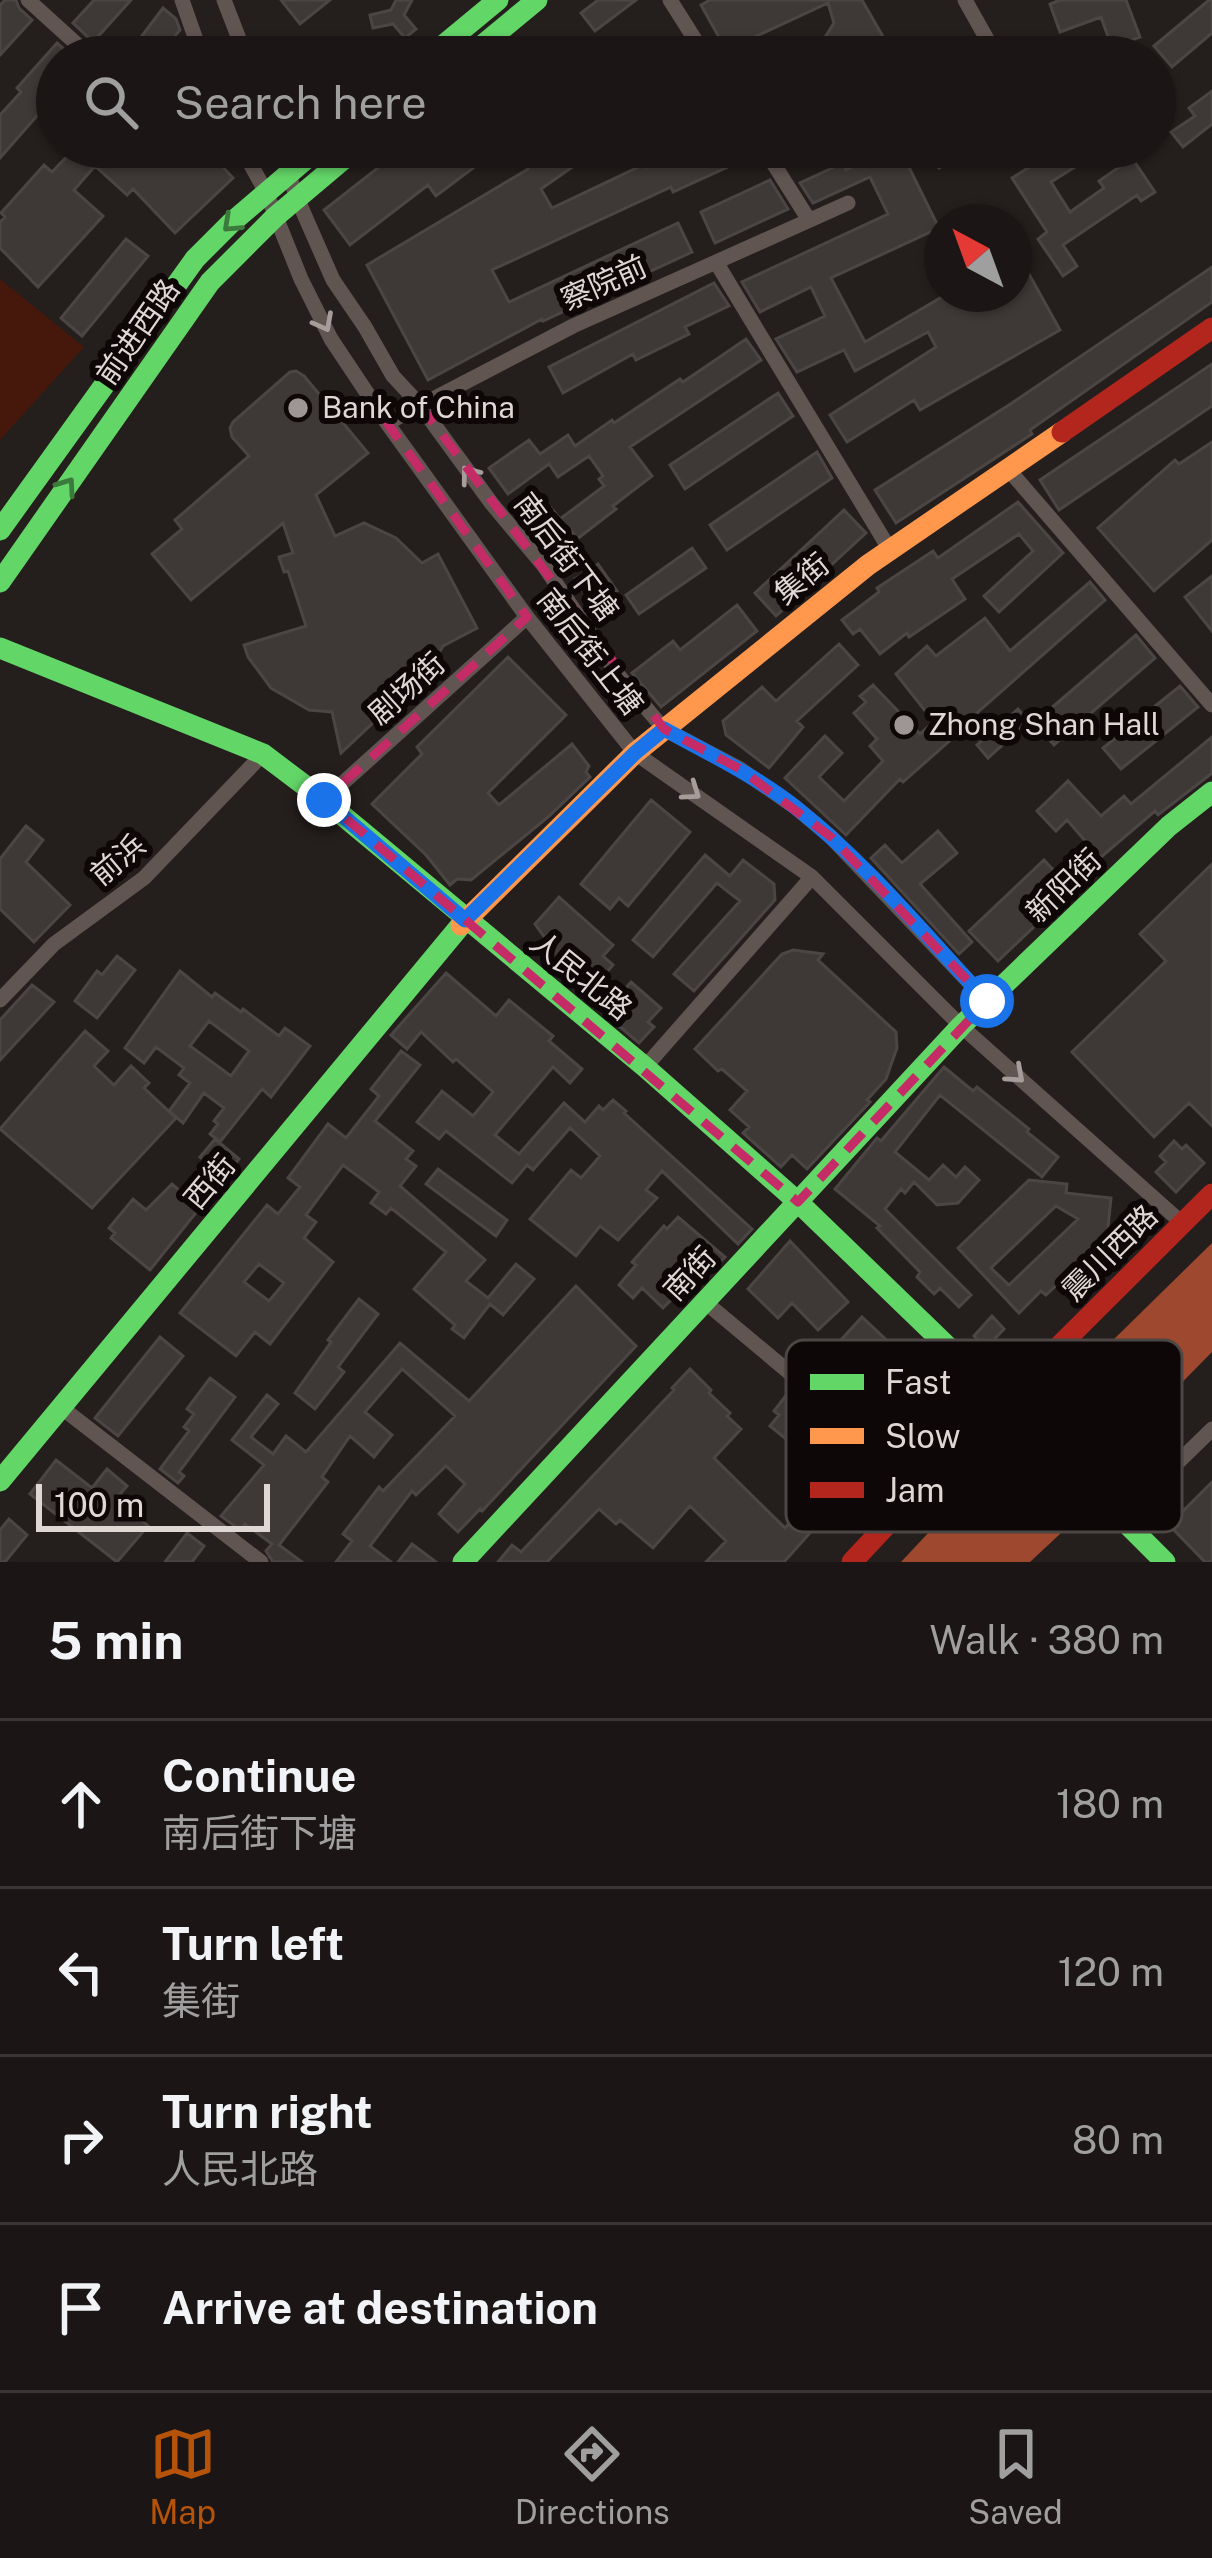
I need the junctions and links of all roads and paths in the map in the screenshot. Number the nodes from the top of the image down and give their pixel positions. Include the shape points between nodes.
1 (28, 0) edge
2 (182, 0) edge
3 (224, 0) edge
4 (498, 0) edge
5 (537, 0) edge
6 (670, 0) edge
7 (965, 0) edge
8 (68, 36) edge
9 (195, 36) edge
10 (238, 36) edge
11 (454, 36) edge
12 (493, 36) edge
13 (693, 36) edge
14 (985, 36) edge
15 (253, 168) edge
16 (287, 168) edge
17 (295, 168) edge
18 (333, 168) edge
19 (776, 168) edge
20 (289, 173) junction
21 (266, 192) junction
22 (297, 198) junction
23 (848, 203) dead end
24 (274, 217) junction
25 (809, 220) junction
26 (716, 262) junction
27 (1212, 328) edge
28 (419, 404) junction
29 (387, 423) junction
30 (1008, 469) junction
31 (0, 530) edge
32 (890, 550) junction
33 (0, 582) edge
34 (527, 617) junction
35 (0, 648) edge
36 (1212, 705) edge
37 (664, 729) junction
38 (635, 753) junction
39 (263, 754) junction
40 (1212, 792) edge
41 (324, 800) junction
42 (812, 877) junction
43 (465, 920) junction
44 (0, 1000) edge
45 (987, 1001) junction
46 (961, 1026) junction
47 (645, 1067) junction
48 (1212, 1194) edge
49 (798, 1202) junction
50 (1182, 1223) junction
51 (705, 1302) junction
52 (941, 1340) edge
53 (1065, 1340) edge
54 (786, 1370) edge
55 (62, 1408) junction
56 (1212, 1430) edge
57 (1182, 1459) edge
58 (0, 1481) edge
59 (879, 1532) edge
60 (1136, 1532) edge
61 (261, 1562) edge
62 (464, 1562) edge
63 (851, 1562) edge
64 (1165, 1562) edge

1 - 8 street
2 - 9 street
3 - 10 street
4 - 11 street
5 - 12 street
6 - 13 street
7 - 14 street
15 - 21 street, 南后街上塘
16 - 20 street, 南后街下塘
17 - 20 street, 前进西路
18 - 22 street, 前进西路
19 - 25 street
20 - 21 street, 前进西路
20 - 22 street, 南后街下塘
21 - 24 street, 南后街上塘
21 -> 31 street, 前进西路 via 195,260
22 - 24 street, 前进西路
22 - 28 street, 南后街下塘 via 333,280
23 - 25 street, 察院前
24 -> 29 street, 南后街上塘 via 331,339
33 -> 24 street, 前进西路 via 210,282
25 - 26 street, 察院前
26 - 28 street, 察院前
26 - 32 street
27 - 30 street, 集街
28 - 29 street, 察院前
37 -> 28 street, 南后街下塘
29 - 34 street, 南后街上塘
30 - 32 street, 集街
30 - 36 street
32 - 37 street, 集街
34 - 38 street, 南后街上塘
34 - 41 street, 剧场街
35 - 39 street, 人民北路
37 - 38 street, 集街
37 - 45 street, 南后街下塘 via 740,769 813,822
38 -> 42 street, 南后街上塘
38 - 43 street, 集街
39 - 41 street, 人民北路
39 - 44 street, 前浜 via 144,878 54,944
40 - 45 street, 新阳街
41 - 43 street, 人民北路
42 - 46 street, 南后街上塘
42 - 47 street
43 - 47 street, 人民北路
43 - 55 street, 西街
45 - 46 street, 新阳街
46 - 49 street, 南街
46 -> 50 street, 南后街上塘
47 - 49 street, 人民北路
48 - 50 street, 震川西路
49 - 51 street, 南街
49 - 52 street, 人民北路
50 - 53 street, 震川西路
51 - 54 street
51 - 62 street, 南街
55 - 58 street, 西街
55 - 61 street
56 - 57 street
59 - 63 street, 震川西路
60 - 64 street, 人民北路

